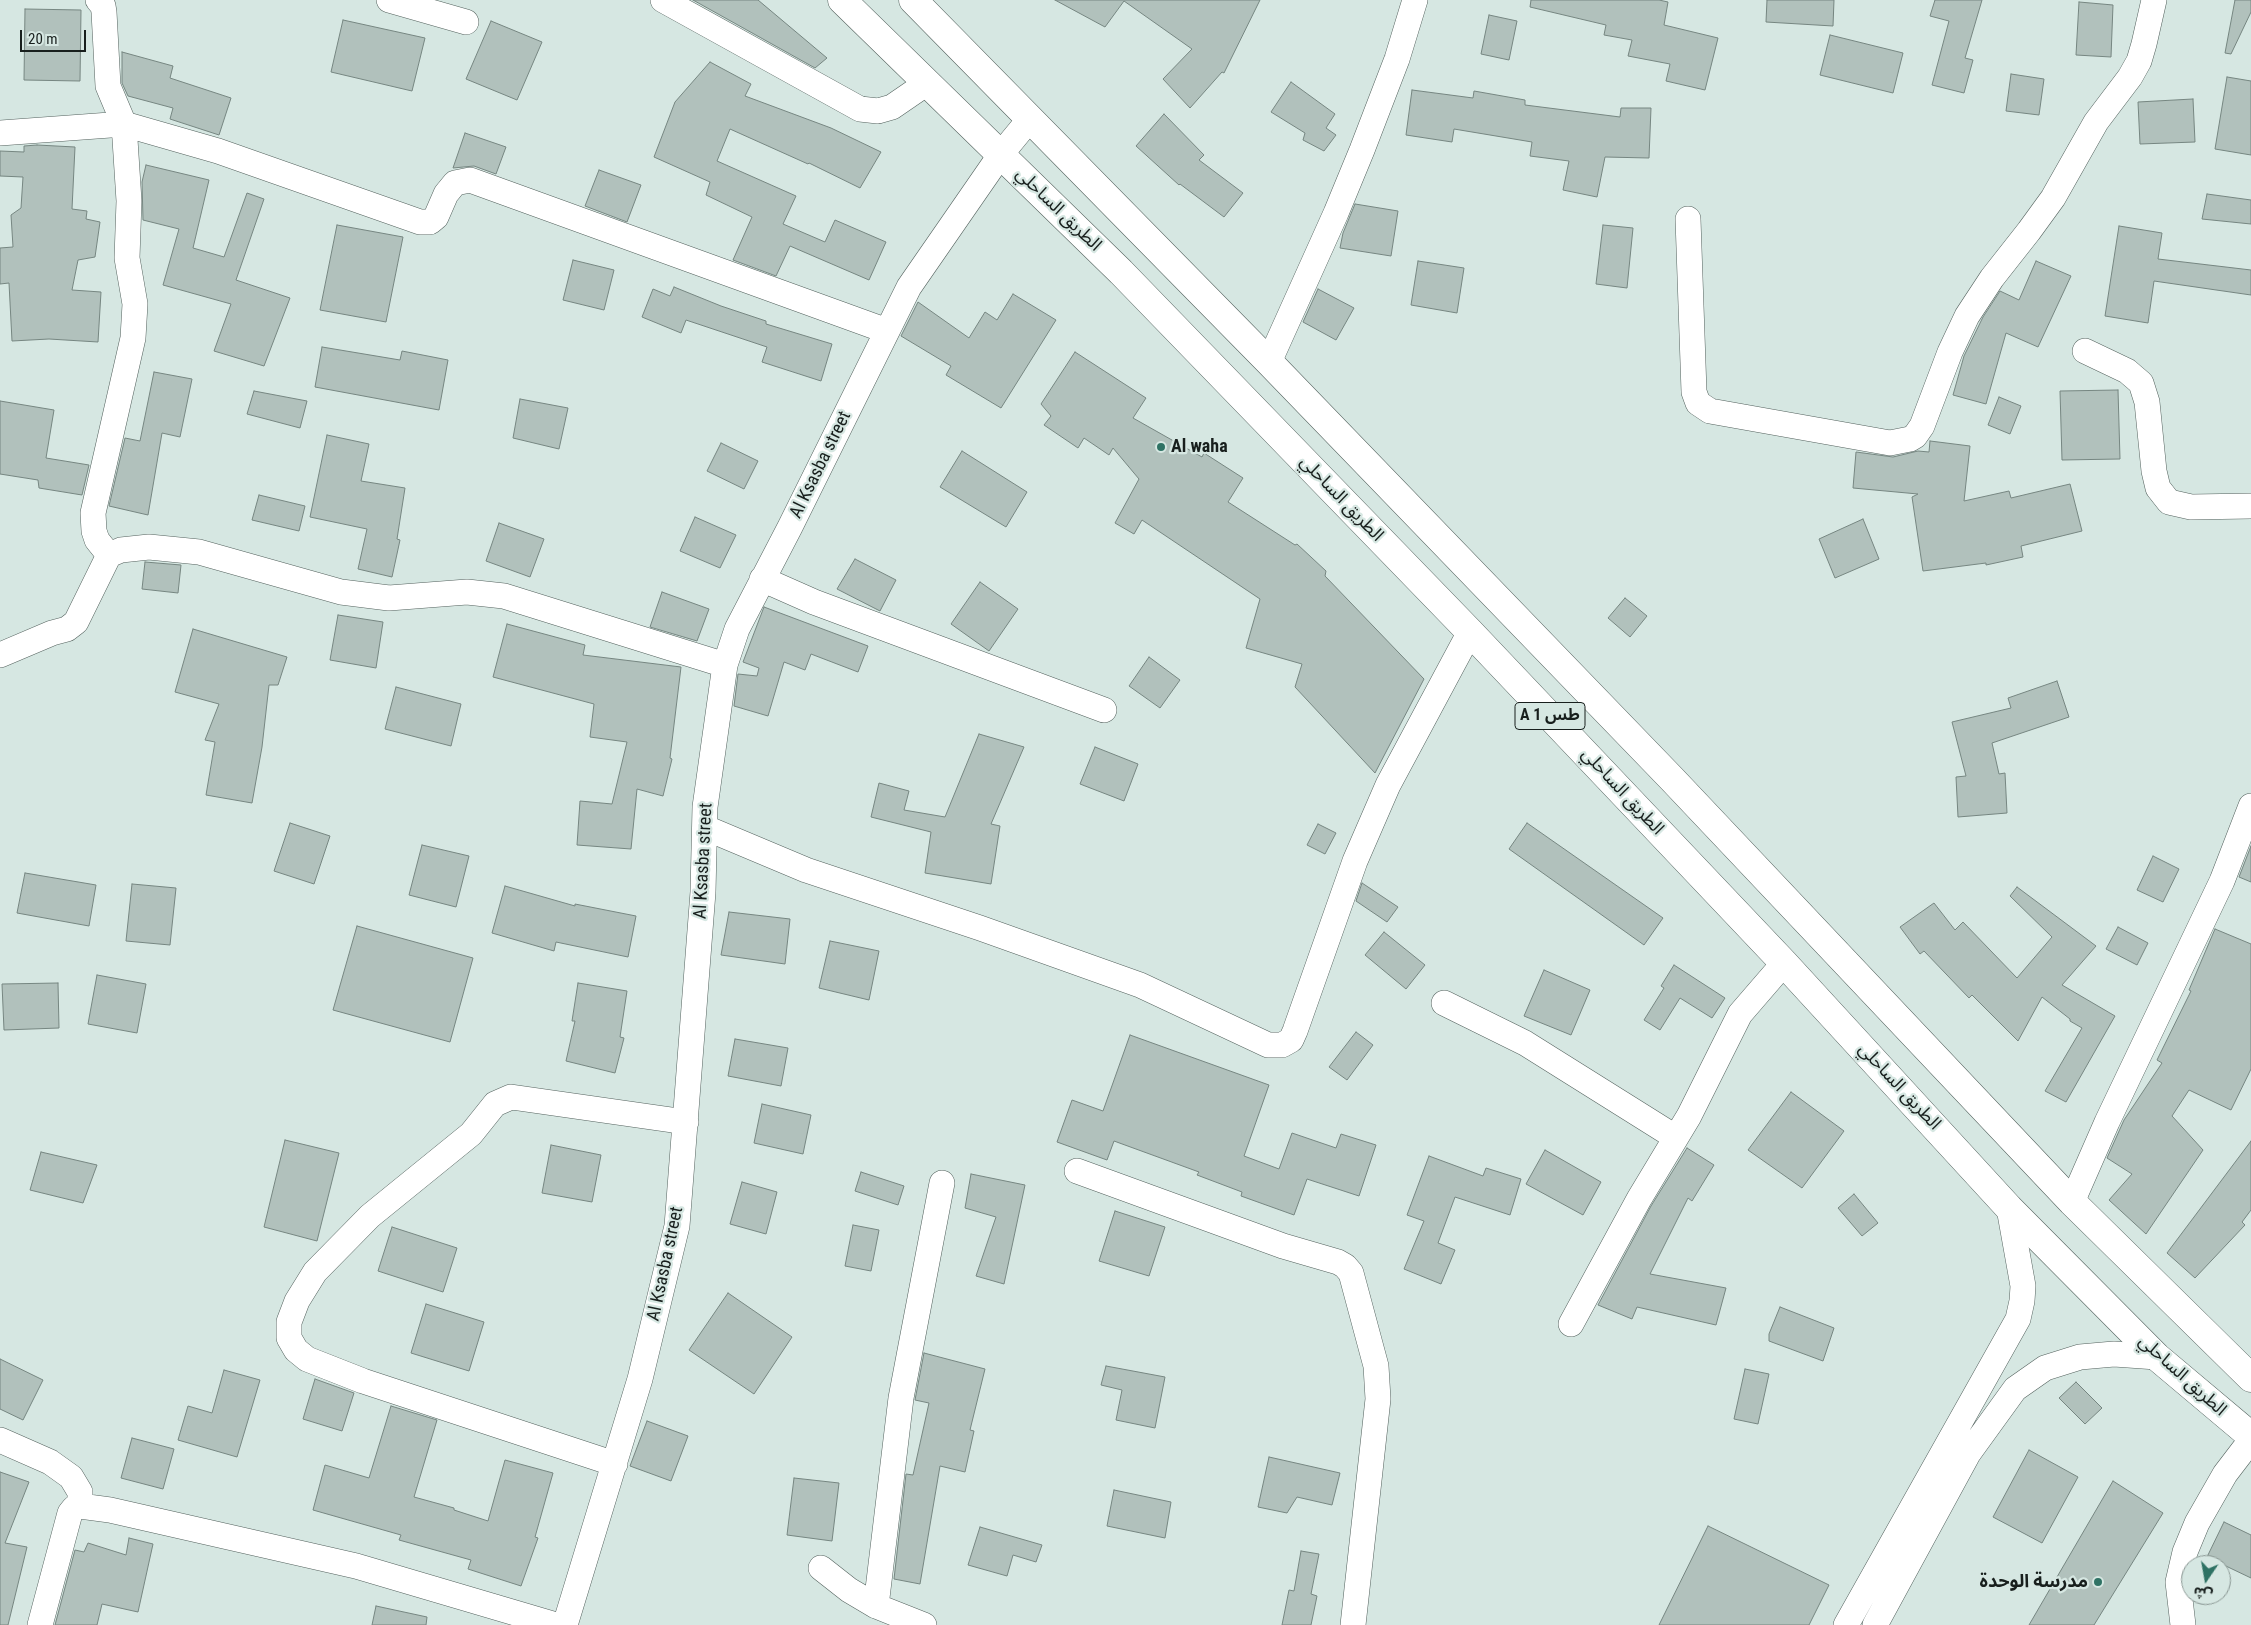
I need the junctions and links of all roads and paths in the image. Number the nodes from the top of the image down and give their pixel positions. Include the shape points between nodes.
1 (100, 0) edge
2 (389, 0) edge
3 (663, 0) edge
4 (842, 0) edge
5 (913, 0) edge
6 (1415, 0) edge
7 (2154, 0) edge
8 (466, 22) dead end
9 (927, 83) junction
10 (1029, 120) junction
11 (124, 124) junction
12 (0, 133) edge
13 (1001, 154) junction
14 (1688, 219) dead end
15 (887, 330) junction
16 (2085, 351) dead end
17 (1270, 362) junction
18 (2251, 506) edge
19 (109, 555) junction
20 (762, 579) junction
21 (1470, 632) junction
22 (0, 655) edge
23 (725, 665) junction
24 (1104, 710) dead end
25 (2251, 806) edge
26 (706, 828) junction
27 (1784, 963) junction
28 (1444, 1004) dead end
29 (686, 1122) junction
30 (1675, 1138) junction
31 (1077, 1171) dead end
32 (942, 1183) dead end
33 (2072, 1202) junction
34 (2009, 1208) junction
35 (1571, 1324) dead end
36 (2157, 1357) junction
37 (2251, 1378) edge
38 (2251, 1436) edge
39 (0, 1440) edge
40 (2251, 1440) edge
41 (615, 1464) junction
42 (80, 1506) junction
43 (821, 1568) dead end
44 (876, 1606) junction
45 (40, 1625) edge
46 (556, 1625) edge
47 (565, 1625) edge
48 (924, 1625) edge
49 (1353, 1625) edge
50 (1846, 1625) edge
51 (1874, 1625) edge
52 (2184, 1625) edge

1 - 11 street via 104,12 108,86
2 - 8 street
3 - 9 street via 860,109 878,111 892,106
4 - 9 highway, الطريق الساحلي / A 1 طس
5 - 10 highway
6 - 17 street via 1362,150
7 - 14 street via 2139,61 2096,122 2053,198 1967,316 1922,426 1910,439 1890,444 1710,411 1698,404 1694,392
9 - 13 highway, الطريق الساحلي / A 1 طس
10 - 13 street, Al Ksasba street
10 - 17 highway
11 - 12 street
11 - 15 street via 218,151 420,222 433,220 455,183 470,180
11 - 19 street via 129,202 127,258 135,320 93,513 97,540
13 - 15 street, Al Ksasba street via 909,287
13 - 21 highway, الطريق الساحلي / A 1 طس via 1121,272
15 - 20 street, Al Ksasba street
16 - 18 street via 2127,371 2141,382 2147,402 2158,488 2170,502 2191,507
17 - 33 highway via 1672,779
19 - 22 street via 76,622 67,629
19 - 23 street via 134,548 177,548 341,592 389,598 439,593 504,596
20 - 23 street, Al Ksasba street via 737,629
20 - 24 street via 814,602
21 - 26 street via 1388,785 1355,861 1293,1036 1282,1045 1268,1045 1140,985 806,870
21 - 27 highway, الطريق الساحلي / A 1 طس
23 - 26 street, Al Ksasba street via 705,807
25 - 33 street via 2222,880
26 - 29 street, Al Ksasba street
27 - 30 street via 1740,1014
27 - 34 highway, الطريق الساحلي / A 1 طس
28 - 30 street via 1524,1043
29 - 41 street, Al Ksasba street via 677,1226 640,1379
29 - 41 street via 511,1097 495,1104 471,1134 370,1216 315,1272 297,1301 289,1322 290,1338 296,1350 307,1359 363,1381
30 - 35 street
31 - 49 street via 1283,1246 1338,1262 1351,1273 1376,1366 1378,1399
32 - 44 street via 901,1398
33 - 37 highway
34 - 36 highway, الطريق الساحلي / A 1 طس
34 - 50 street via 2023,1286 2018,1319
36 - 38 highway, الطريق الساحلي / A 1 طس
36 - 51 street via 2114,1354 2080,1357 2044,1368 2015,1389 1968,1454
39 - 42 street via 50,1462 71,1477 80,1492
40 - 52 street via 2224,1474 2185,1552 2178,1582
41 - 47 street, Al Ksasba street
42 - 45 street via 70,1513
42 - 46 street via 356,1566
43 - 44 street
44 - 48 street

